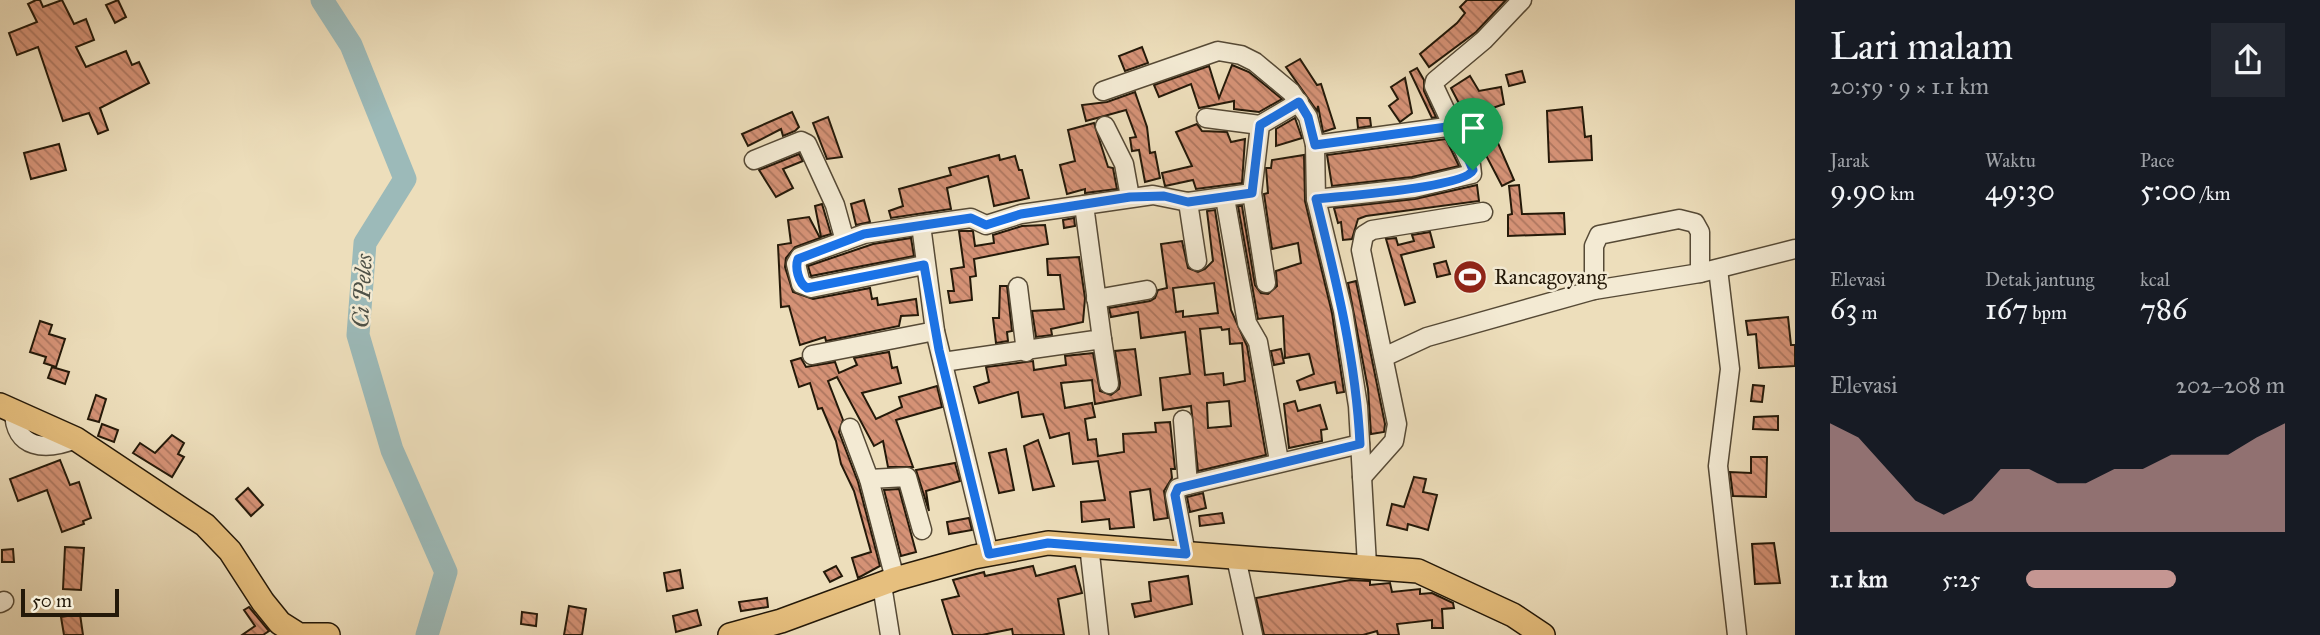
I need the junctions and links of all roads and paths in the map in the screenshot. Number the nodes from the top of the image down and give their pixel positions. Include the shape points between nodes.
1 (1522, 0) edge
2 (1103, 91) dead end
3 (1299, 102) junction
4 (1206, 118) dead end
5 (1105, 125) dead end
6 (1260, 125) junction
7 (1454, 126) junction
8 (1315, 145) junction
9 (754, 160) dead end
10 (1252, 193) junction
11 (1130, 197) junction
12 (1225, 198) junction
13 (1316, 199) junction
14 (1188, 202) junction
15 (1084, 205) junction
16 (1483, 212) dead end
17 (921, 225) junction
18 (845, 241) junction
19 (1795, 249) edge
20 (1198, 261) dead end
21 (924, 265) junction
22 (1718, 269) junction
23 (1700, 273) junction
24 (1266, 283) dead end
25 (1018, 287) dead end
26 (1147, 290) dead end
27 (1594, 290) junction
28 (1096, 299) junction
29 (935, 331) junction
30 (1102, 340) junction
31 (1026, 352) junction
32 (812, 355) dead end
33 (1384, 357) junction
34 (943, 362) junction
35 (1109, 384) dead end
36 (7, 408) edge
37 (1183, 420) dead end
38 (850, 428) dead end
39 (1360, 444) junction
40 (1279, 461) junction
41 (1362, 477) junction
42 (869, 479) junction
43 (1188, 485) junction
44 (922, 530) dead end
45 (1088, 545) junction
46 (989, 554) junction
47 (1186, 554) junction
48 (1236, 558) junction
49 (1367, 565) junction
50 (889, 582) junction
51 (299, 635) edge
52 (327, 635) edge
53 (730, 635) edge
54 (890, 635) edge
55 (1099, 635) edge
56 (1252, 635) edge
57 (1543, 635) edge
58 (1737, 635) edge

1 - 7 street via 1435,81
2 - 3 street via 1218,51 1255,62
3 - 6 street
3 - 8 street
4 - 6 street
5 - 11 street via 1124,164
6 - 10 street
7 - 8 street
7 - 13 street via 1473,170 1466,177
8 - 13 street
9 - 18 street via 801,141 807,144 835,205
10 - 12 street
10 - 24 street
11 - 14 street via 1164,196
11 - 15 street
12 - 14 street
12 - 40 street via 1247,323 1258,342
13 - 39 street via 1343,311
14 - 20 street
15 - 17 street via 1021,214 986,225 971,218
15 - 28 street
16 - 33 street via 1372,230 1364,236 1361,250
17 - 18 street
17 - 21 street
18 - 21 street via 798,259 803,286 820,287
19 - 22 street
21 - 29 street
22 - 23 street
22 - 58 street via 1730,369 1718,466
23 - 27 street
23 - 27 street via 1700,232 1695,223 1679,219 1598,235
25 - 31 street
26 - 28 street
27 - 33 street via 1427,337
28 - 30 street
29 - 32 street
29 - 34 street
30 - 31 street
30 - 35 street
31 - 34 street
33 - 41 street via 1397,433
34 - 46 street
36 - 51 main road via 76,439 205,525 230,551 271,614
37 - 43 street
38 - 42 street
39 - 40 street
39 - 41 street
40 - 43 street
41 - 49 street
42 - 44 street via 907,477
42 - 50 street
43 - 47 street via 1178,488 1175,495
45 - 46 main road via 1048,543
45 - 47 main road
45 - 55 street
46 - 50 main road
47 - 48 main road
48 - 49 main road
48 - 56 street
49 - 57 main road via 1433,576
50 - 53 main road
50 - 54 street
51 - 52 main road

